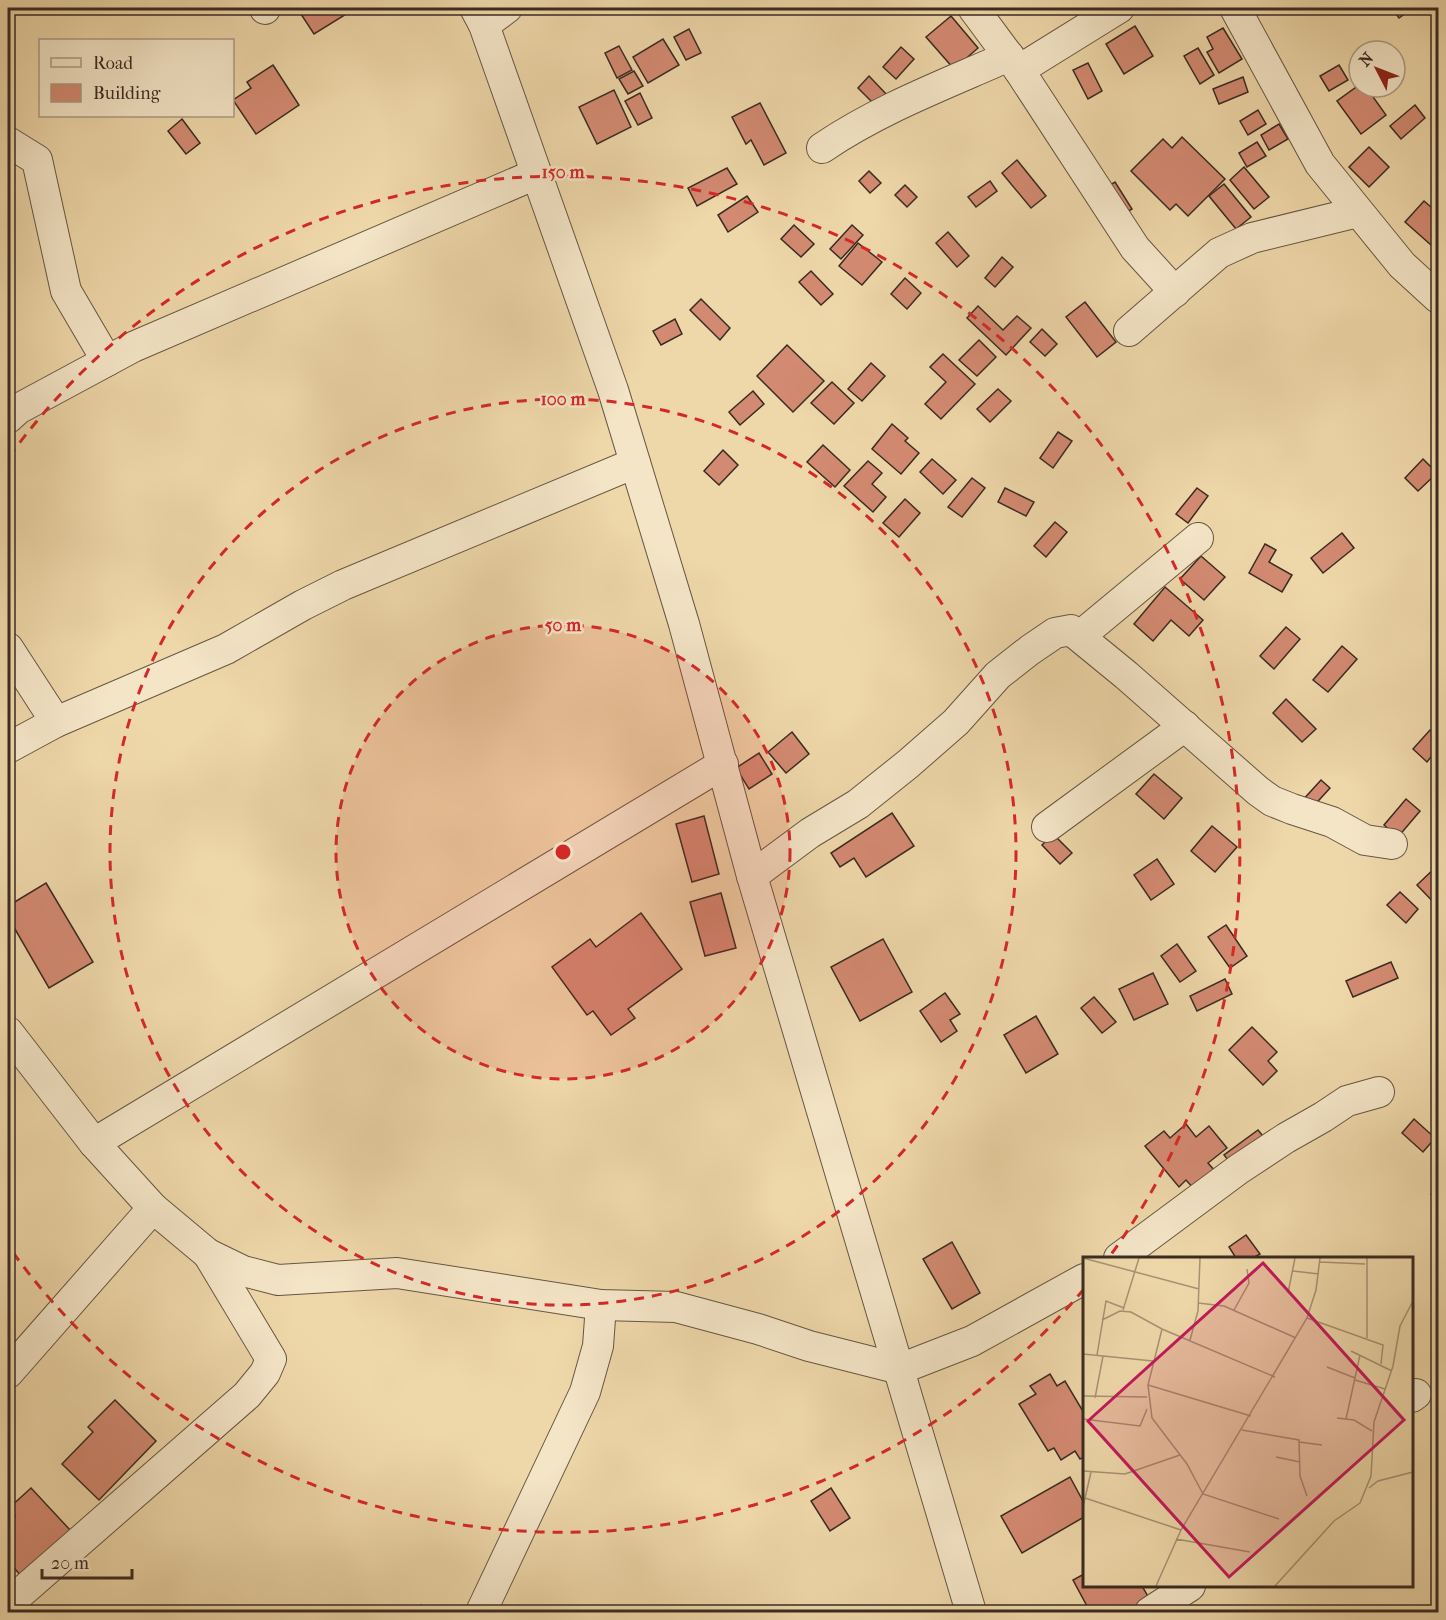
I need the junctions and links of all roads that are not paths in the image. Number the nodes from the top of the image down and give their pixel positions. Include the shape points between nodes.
1 (974, 8) edge
2 (1119, 8) edge
3 (1234, 8) edge
4 (489, 13) edge
5 (1014, 63) junction
6 (8, 142) edge
7 (822, 148) dead end
8 (536, 174) junction
9 (1358, 212) junction
10 (1175, 292) junction
11 (1438, 298) edge
12 (1129, 331) dead end
13 (107, 361) junction
14 (8, 418) edge
15 (634, 463) junction
16 (1198, 538) dead end
17 (1080, 636) junction
18 (8, 648) edge
19 (56, 722) junction
20 (1185, 726) junction
21 (8, 748) edge
22 (723, 764) junction
23 (1047, 827) dead end
24 (1392, 844) dead end
25 (752, 876) junction
26 (8, 1032) edge
27 (1379, 1092) dead end
28 (94, 1143) junction
29 (153, 1208) junction
30 (208, 1254) junction
31 (1120, 1257) edge
32 (1083, 1280) edge
33 (601, 1305) junction
34 (900, 1369) junction
35 (8, 1373) edge
36 (1188, 1587) edge
37 (8, 1604) edge
38 (481, 1612) edge
39 (971, 1612) edge
40 (1150, 1612) edge

1 - 5 street
2 - 5 street
3 - 9 street via 1320,164
4 - 8 street
5 - 7 street via 876,116
5 - 10 street via 1135,248
6 - 13 street via 37,160 66,291
8 - 13 street
8 - 15 street via 613,390
9 - 10 street via 1252,238 1219,254
9 - 11 street via 1402,266
10 - 12 street
13 - 14 street
15 - 19 street via 343,585 226,649
15 - 22 street
16 - 17 street
17 - 20 street
17 - 25 street via 1071,630 1055,633 1030,650 998,675 956,722 900,770 858,804
18 - 19 street
19 - 21 street
20 - 23 street
20 - 24 street via 1272,801 1332,822 1365,840
22 - 25 street
22 - 28 street
25 - 34 street
26 - 28 street
27 - 31 street via 1347,1101 1286,1138
28 - 29 street
29 - 30 street
29 - 35 street
30 - 33 street via 243,1271 278,1281 397,1274
30 - 37 street via 271,1359 265,1373 247,1395
32 - 34 street via 972,1341
33 - 34 street via 676,1307
33 - 38 street via 598,1346 585,1392
34 - 39 street
36 - 40 street

